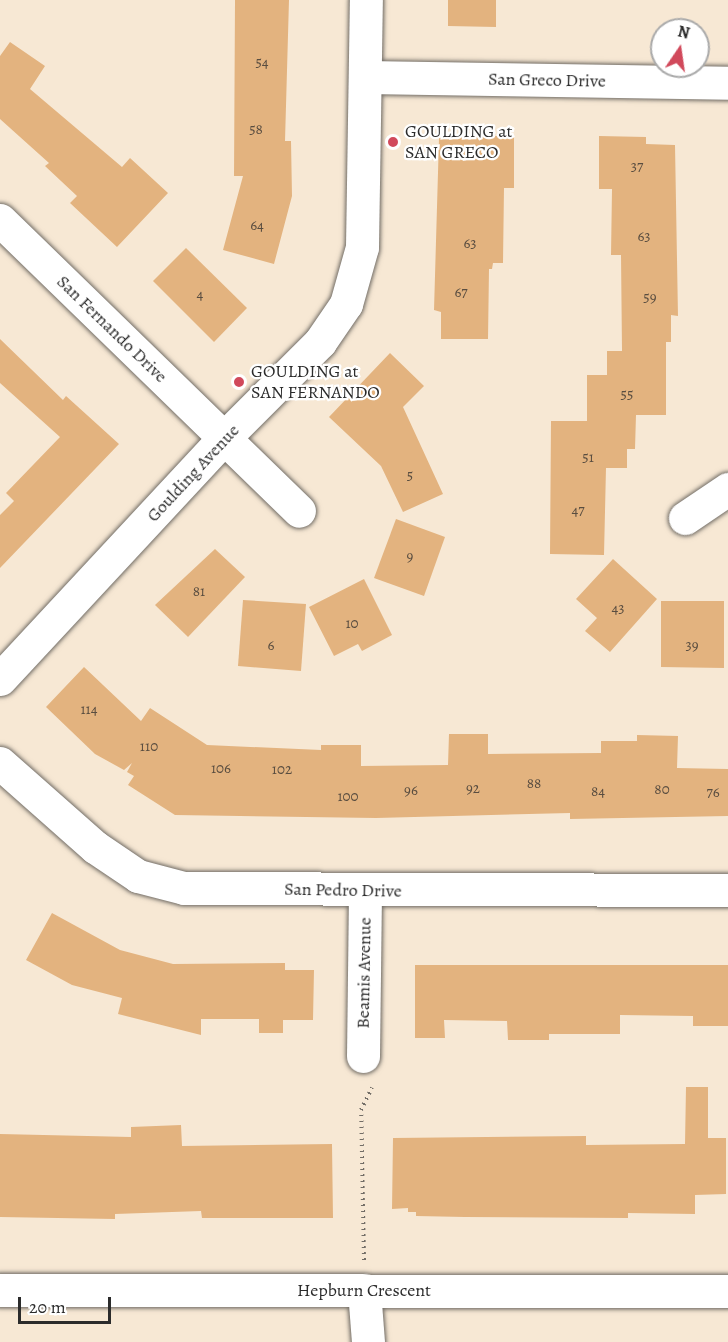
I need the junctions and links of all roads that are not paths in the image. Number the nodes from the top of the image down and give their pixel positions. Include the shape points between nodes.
1 (366, 0) edge
2 (366, 77) junction
3 (728, 82) edge
4 (0, 220) edge
5 (224, 438) junction
6 (728, 489) edge
7 (299, 511) dead end
8 (685, 518) dead end
9 (0, 679) edge
10 (0, 763) edge
11 (728, 890) edge
12 (365, 891) junction
13 (368, 1070) road end
14 (0, 1290) edge
15 (364, 1290) junction
16 (728, 1291) edge
17 (368, 1342) edge

1 - 2 street, Goulding Avenue
2 - 3 street, San Greco Drive
2 - 5 street, Goulding Avenue via 362,247 346,304 320,342
4 - 5 street, San Fernando Drive
5 - 7 street, San Fernando Drive
5 - 9 street, Goulding Avenue
6 - 8 street
10 - 12 street, San Pedro Drive via 95,848 138,876 184,888
11 - 12 street, San Pedro Drive
12 - 13 street, Beamis Avenue
14 - 15 street, Hepburn Crescent
15 - 16 street, Hepburn Crescent
15 - 17 street

